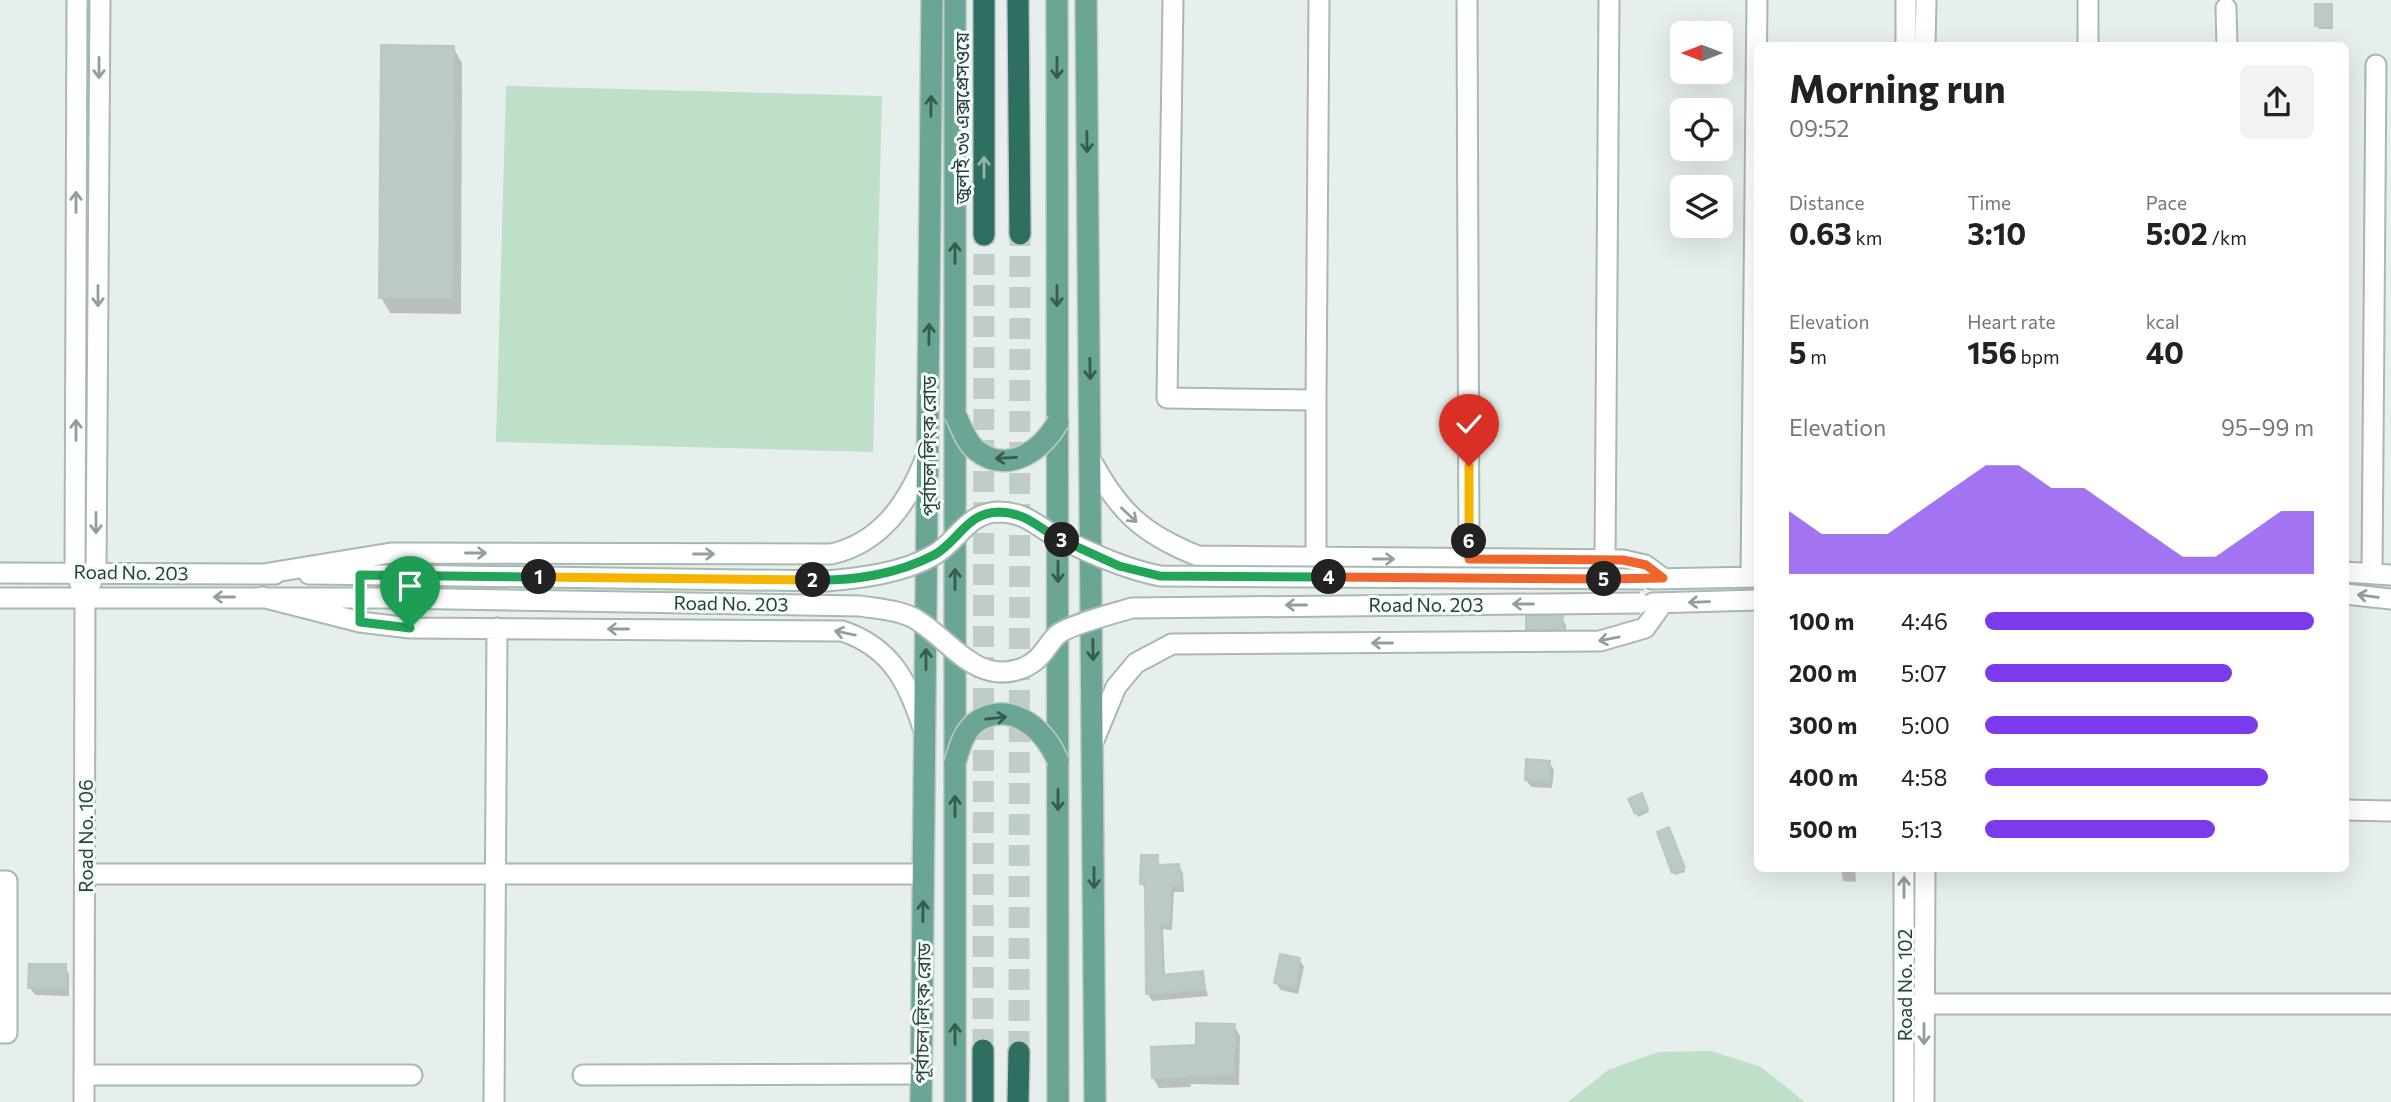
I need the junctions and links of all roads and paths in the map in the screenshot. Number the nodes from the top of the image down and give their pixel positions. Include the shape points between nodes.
1 (77, 0) edge
2 (100, 0) edge
3 (932, 0) edge
4 (955, 0) edge
5 (984, 0) edge
6 (1018, 0) edge
7 (1057, 0) edge
8 (1086, 0) edge
9 (1173, 0) edge
10 (1319, 0) edge
11 (1467, 0) edge
12 (1609, 0) edge
13 (1758, 0) edge
14 (1906, 0) edge
15 (1926, 0) edge
16 (2088, 0) edge
17 (2226, 8) dead end
18 (1758, 42) edge
19 (1906, 42) edge
20 (1926, 42) edge
21 (2088, 42) edge
22 (2227, 42) edge
23 (2376, 65) dead end
24 (1020, 234) tunnel mouth
25 (984, 235) tunnel mouth
26 (1316, 400) junction
27 (955, 414) junction
28 (1058, 422) junction
29 (928, 454) junction
30 (1091, 460) junction
31 (1058, 538) junction
32 (955, 540) junction
33 (1316, 559) junction
34 (1469, 559) junction
35 (1605, 560) junction
36 (360, 566) junction
37 (75, 571) junction
38 (96, 572) junction
39 (2349, 572) edge
40 (0, 573) edge
41 (2382, 574) edge
42 (1754, 577) edge
43 (1653, 579) junction
44 (2349, 594) edge
45 (85, 596) junction
46 (262, 597) junction
47 (0, 598) edge
48 (360, 598) junction
49 (2391, 599) edge
50 (1754, 600) edge
51 (1663, 603) junction
52 (360, 622) junction
53 (497, 628) junction
54 (1058, 634) junction
55 (955, 650) junction
56 (926, 739) junction
57 (1094, 740) junction
58 (1058, 761) junction
59 (955, 763) junction
60 (2349, 810) edge
61 (2391, 811) edge
62 (1904, 872) edge
63 (1925, 872) edge
64 (85, 874) junction
65 (495, 874) junction
66 (923, 874) junction
67 (0, 881) edge
68 (1904, 1004) junction
69 (2391, 1004) edge
70 (1924, 1005) junction
71 (0, 1032) edge
72 (983, 1051) tunnel mouth
73 (1018, 1052) tunnel mouth
74 (412, 1074) dead end
75 (583, 1074) dead end
76 (921, 1074) junction
77 (84, 1075) junction
78 (84, 1102) edge
79 (494, 1102) edge
80 (921, 1102) edge
81 (955, 1102) edge
82 (983, 1102) edge
83 (1018, 1102) edge
84 (1058, 1102) edge
85 (1095, 1102) edge
86 (1904, 1102) edge
87 (1924, 1102) edge

37 -> 1 street
2 -> 38 street
29 -> 3 main road, পূর্বাচল লিংক রোড
27 -> 4 main road
25 -> 5 highway, জুলাই ৩৬ এক্সপ্রেসওয়ে
6 - 24 highway
7 -> 28 main road
8 -> 30 main road
9 - 26 street via 1167,398
10 - 26 street
11 - 34 street
12 - 35 street
13 - 18 street
14 - 19 street
15 - 20 street
16 - 21 street
17 - 22 street
23 - 41 street
26 - 33 street
28 -> 27 main road, bridge via 1032,454 994,459 976,451
27 - 32 main road, bridge
28 - 31 main road
36 -> 29 street, Road No. 203 via 391,553 831,554 850,550 885,526 916,483
56 -> 29 main road, পূর্বাচল লিংক রোড
30 -> 33 street via 1126,514 1165,543 1198,556
30 -> 57 main road
31 - 32 street, Road No. 203, bridge via 1028,518 996,512 966,524
31 - 43 street, Road No. 203, bridge via 1119,566 1160,576
31 -> 54 main road
32 - 36 street, Road No. 203, bridge via 934,555 899,568 861,578 826,580 392,575
55 -> 32 main road
33 -> 34 street
34 - 35 street
35 - 43 street via 1646,565
36 - 38 street, Road No. 203 via 263,574
36 - 48 street
37 - 38 street, Road No. 203
37 - 40 street, Road No. 203
37 - 45 street, Road No. 106
38 - 45 street
39 - 41 street
42 - 43 street, Road No. 203
49 -> 44 street
46 -> 45 street, Road No. 203
45 - 47 street, Road No. 203
45 - 64 street, Road No. 106
46 - 48 street, Road No. 203
46 - 52 street, Road No. 203
48 - 52 street
48 - 55 street, Road No. 203, bridge via 860,606 915,619
50 -> 51 street, Road No. 203
51 -> 54 street, Road No. 203, bridge via 1164,606 1132,608
51 -> 57 street, Road No. 203 via 1644,628 1600,641 1172,644 1136,663 1116,687
52 - 53 street, Road No. 203 via 410,628
56 -> 53 street, Road No. 203 via 902,677 867,640 842,631
53 - 65 street
54 - 55 street, Road No. 203, bridge via 1040,657 1023,668 1003,672 970,664
54 - 58 main road, bridge
55 - 59 main road, bridge
56 - 66 main road, পূর্বাচল লিংক রোড
57 -> 85 main road
59 -> 58 main road, bridge via 969,730 979,720 997,716 1029,722 1039,729
58 -> 84 main road
81 -> 59 main road
60 - 61 street
68 -> 62 street, Road No. 102
63 - 70 street, Road No. 102
64 - 65 street
64 - 77 street, Road No. 106
65 - 66 street
65 - 79 street
76 -> 66 main road, পূর্বাচল লিংক রোড
67 - 71 street via 7,881 7,1032
68 - 70 street
68 - 86 street, Road No. 102
69 - 70 street
70 -> 87 street, Road No. 102
72 - 82 highway
73 - 83 highway
74 - 77 street
75 - 76 street
76 - 80 main road, পূর্বাচল লিংক রোড
77 - 78 street, Road No. 106

